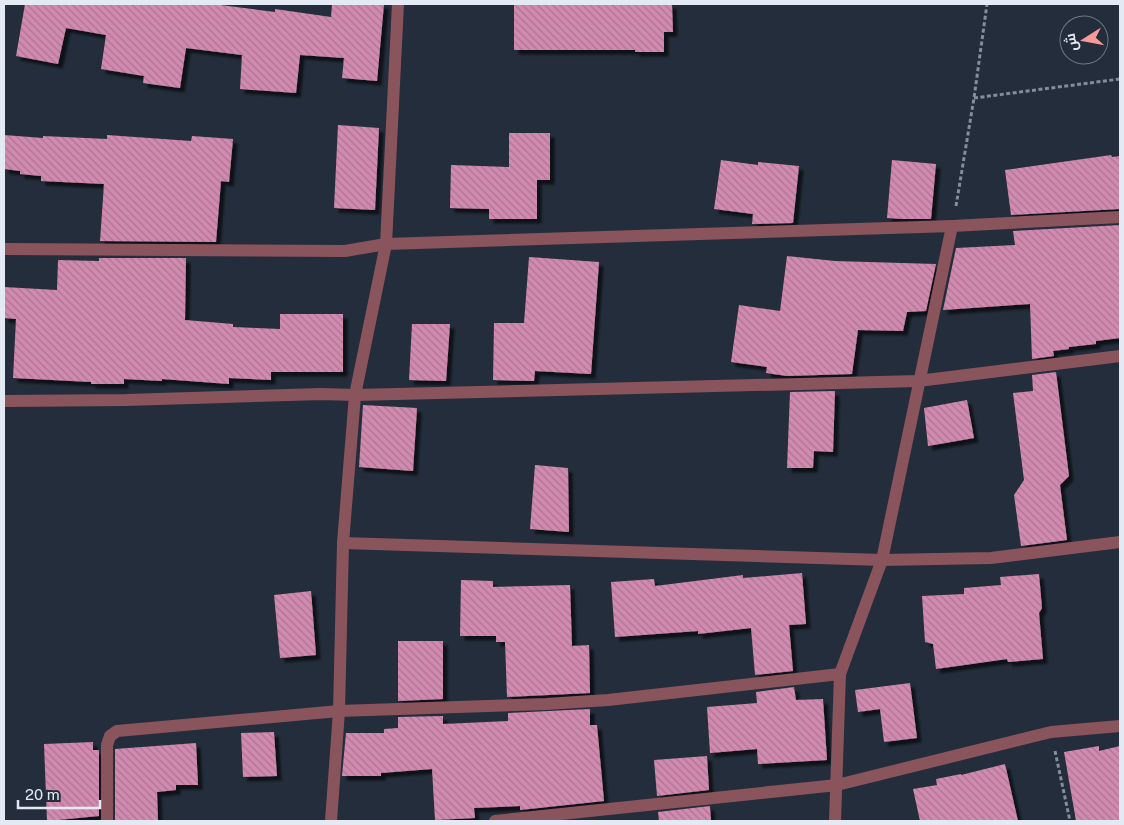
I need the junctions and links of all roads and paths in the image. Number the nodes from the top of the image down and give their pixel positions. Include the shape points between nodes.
1 (398, 4) edge
2 (987, 4) edge
3 (1120, 79) edge
4 (974, 98) junction
5 (1120, 217) edge
6 (952, 226) junction
7 (386, 244) junction
8 (4, 249) edge
9 (1120, 356) edge
10 (918, 381) junction
11 (355, 395) junction
12 (4, 400) edge
13 (1120, 542) edge
14 (343, 543) junction
15 (882, 560) junction
16 (840, 674) junction
17 (339, 711) junction
18 (1120, 726) edge
19 (1051, 732) junction
20 (837, 785) junction
21 (107, 821) edge
22 (331, 821) edge
23 (495, 821) edge
24 (835, 821) edge
25 (1070, 821) edge

1 - 7 street
2 - 4 path
3 - 4 path
4 - 6 path
5 - 6 street
6 - 7 street
6 - 10 street
7 - 8 street via 345,251
7 - 11 street
9 - 10 street
10 - 11 street
10 - 15 street
11 - 12 street
11 - 14 street
13 - 15 street via 991,558
14 - 15 street
14 - 17 street
15 - 16 street
16 - 17 street via 608,700
16 - 20 street
17 - 21 street via 117,730 110,736 107,746
17 - 22 street
18 - 19 street
19 - 20 street
19 - 25 path
20 - 23 street
20 - 24 street

